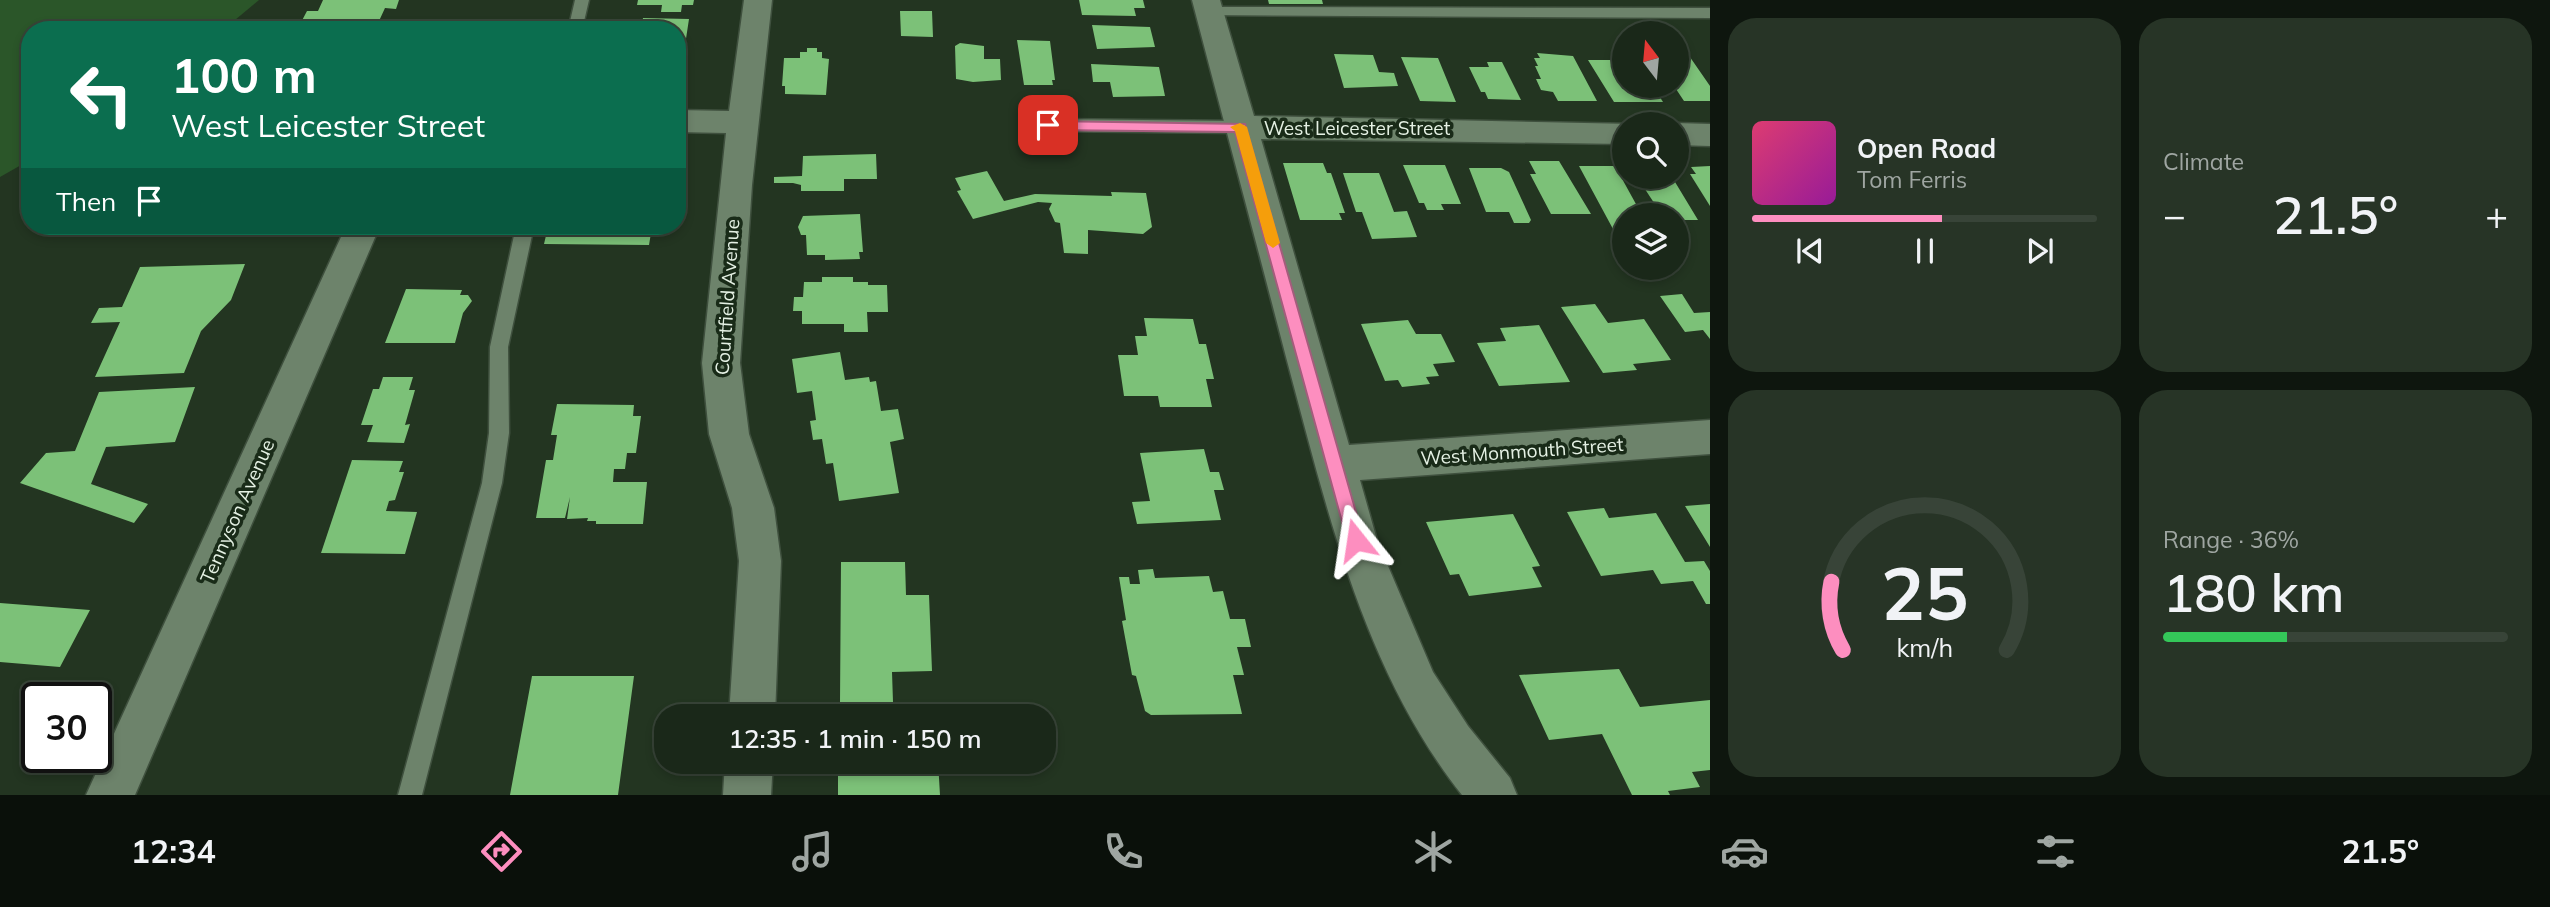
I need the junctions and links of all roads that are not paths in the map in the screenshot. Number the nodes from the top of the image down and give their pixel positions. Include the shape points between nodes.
1 (582, 0) edge
2 (758, 0) edge
3 (1208, 6) edge
4 (1710, 13) edge
5 (577, 21) edge
6 (686, 121) edge
7 (742, 122) junction
8 (1048, 125) dead end
9 (1240, 127) junction
10 (1612, 133) edge
11 (1689, 134) edge
12 (1710, 135) edge
13 (359, 235) edge
14 (523, 235) edge
15 (1710, 437) edge
16 (1335, 464) junction
17 (752, 704) edge
18 (748, 774) edge
19 (110, 795) edge
20 (411, 795) edge
21 (747, 795) edge
22 (1493, 795) edge

1 - 5 lane
2 - 7 street, Courtfield Avenue
3 - 4 lane
3 - 9 street
6 - 7 street
7 - 17 street, Courtfield Avenue via 722,389 729,434 753,508 760,561
8 - 9 lane, West Leicester Street
9 - 10 street, West Leicester Street
9 - 16 street
11 - 12 street
13 - 19 street, Tennyson Avenue
14 - 20 lane via 499,347 499,433 492,483
15 - 16 street, West Monmouth Street
16 - 22 street via 1356,540 1417,688 1451,743
18 - 21 street

